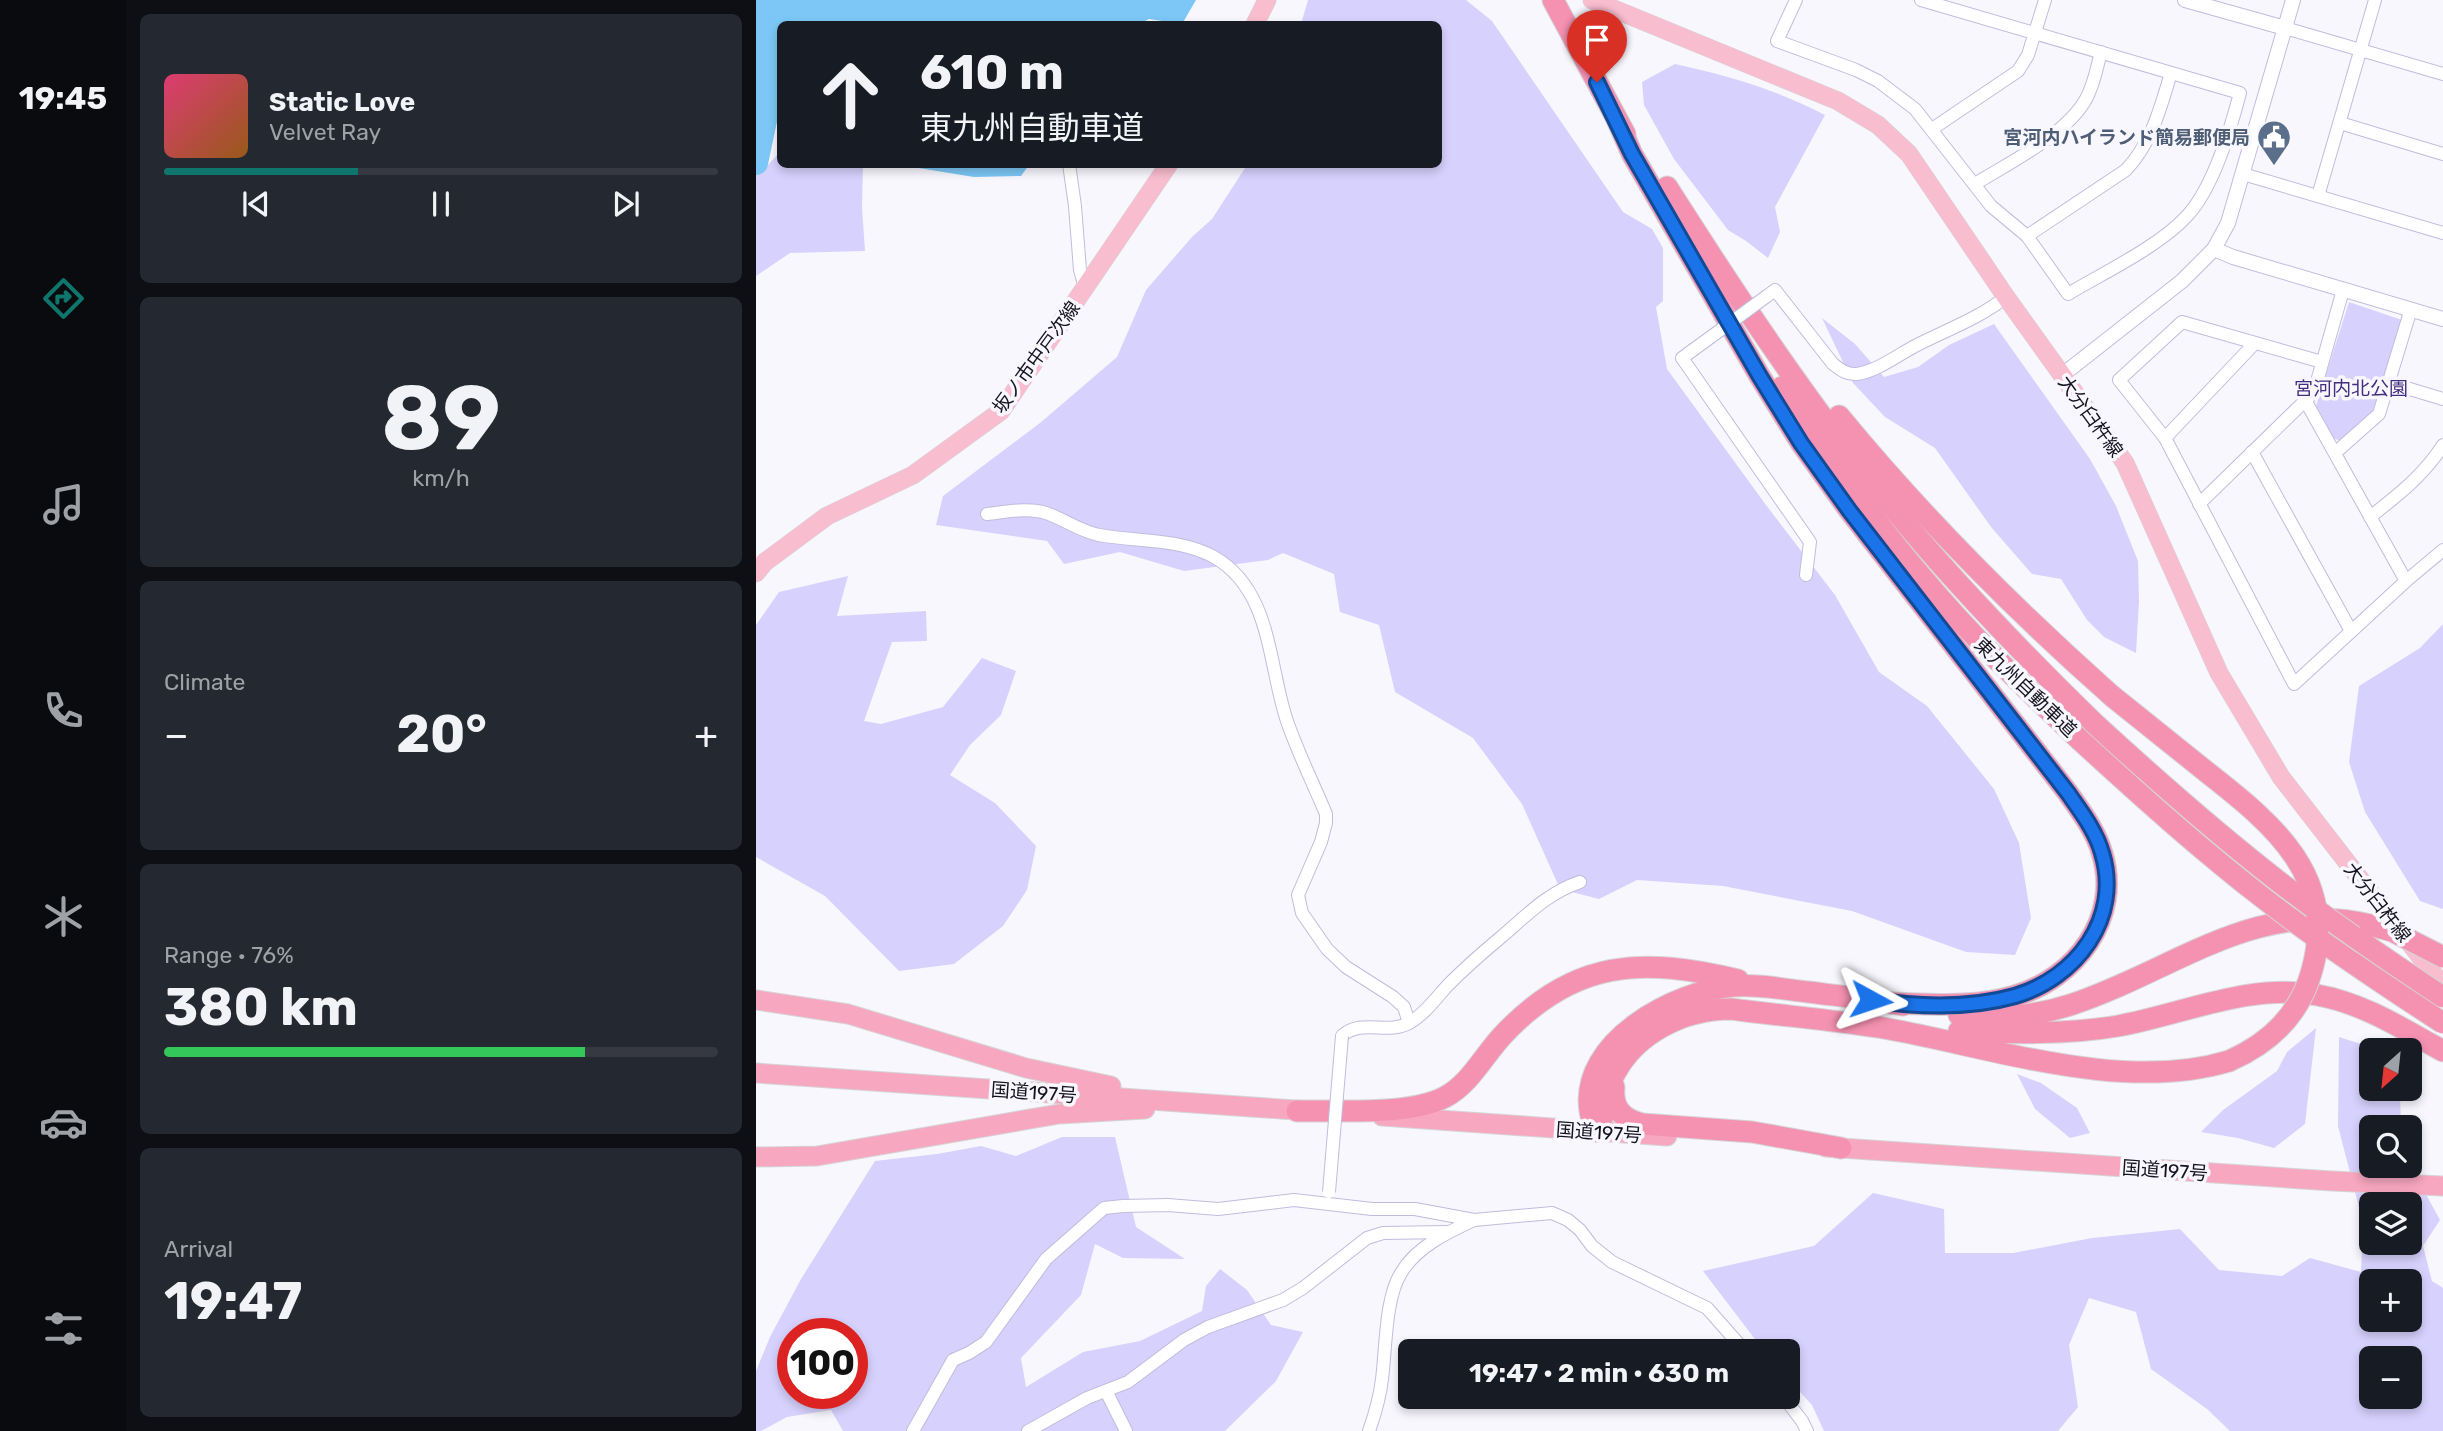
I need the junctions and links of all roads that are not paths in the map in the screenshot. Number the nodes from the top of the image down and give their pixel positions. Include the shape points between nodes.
1 (1267, 0) edge
2 (1553, 0) edge
3 (1592, 0) edge
4 (1796, 0) edge
5 (1921, 0) edge
6 (2045, 0) edge
7 (2185, 0) edge
8 (2293, 0) edge
9 (2375, 0) edge
10 (1256, 21) edge
11 (2285, 28) junction
12 (2035, 33) junction
13 (1577, 43) junction
14 (2360, 50) junction
15 (2101, 52) junction
16 (2171, 73) junction
17 (2443, 74) edge
18 (1618, 122) junction
19 (2340, 123) junction
20 (1932, 129) junction
21 (2443, 153) edge
22 (1070, 168) edge
23 (1166, 168) edge
24 (2243, 173) junction
25 (1975, 184) junction
26 (2318, 196) junction
27 (2443, 233) edge
28 (2027, 236) junction
29 (2214, 249) junction
30 (1085, 288) junction
31 (1735, 290) junction
32 (2343, 290) junction
33 (2006, 297) junction
34 (2411, 309) junction
35 (2443, 319) edge
36 (2254, 344) junction
37 (2322, 362) junction
38 (2061, 376) junction
39 (2390, 383) junction
40 (2443, 398) edge
41 (2305, 400) junction
42 (2165, 438) junction
43 (2443, 445) edge
44 (2252, 452) junction
45 (2334, 453) junction
46 (2199, 504) junction
47 (987, 513) dead end
48 (2370, 517) junction
49 (2443, 550) edge
50 (756, 573) edge
51 (1806, 575) dead end
52 (2406, 581) junction
53 (2351, 631) junction
54 (1580, 882) dead end
55 (2443, 957) edge
56 (1764, 986) junction
57 (2443, 986) edge
58 (2443, 996) edge
59 (756, 1000) edge
60 (1891, 1003) junction
61 (1409, 1023) junction
62 (2443, 1023) edge
63 (1886, 1028) junction
64 (2443, 1051) edge
65 (1620, 1065) junction
66 (756, 1073) edge
67 (1212, 1104) junction
68 (1297, 1111) junction
69 (1596, 1131) junction
70 (1841, 1148) junction
71 (756, 1157) edge
72 (2443, 1186) edge
73 (1329, 1198) junction
74 (1474, 1220) junction
75 (1447, 1232) junction
76 (1734, 1339) edge
77 (1106, 1391) junction
78 (1793, 1409) edge
79 (913, 1431) edge
80 (1028, 1431) edge
81 (1126, 1431) edge
82 (1370, 1431) edge
83 (1807, 1431) edge

1 - 10 main road
2 - 13 highway, 東九州自動車道
3 - 33 main road, 大分臼杵線 via 1838,101 1878,125 1909,154
4 - 20 street via 1777,41 1878,81 1915,109
5 - 12 street
6 - 12 street
7 - 11 street
8 - 11 street
9 - 14 street
11 - 14 street
11 - 24 street
12 - 15 street
12 - 20 street via 2018,71
13 - 18 highway, 東九州自動車道
13 - 31 highway, 東九州自動車道
14 - 17 street
14 - 19 street
15 - 16 street
15 - 25 street via 2088,96 2077,113
16 - 28 street via 2152,133 2139,156 2126,170
16 - 28 street via 2240,93 2204,192 2187,216 2067,294
18 - 60 highway via 1632,154 1801,443 2068,793 2102,852 2107,887 2101,920 2082,954 2052,979 2016,996 1976,1004
18 - 62 highway, 東九州自動車道, bridge via 1835,467 1970,632 2147,801 2267,901
19 - 21 street
19 - 26 street
20 - 25 street
22 - 30 street
23 - 30 main road, 坂ノ市中戸次線
24 - 26 street
24 - 29 street via 2228,223
25 - 28 street via 1991,206
26 - 27 street
29 - 32 street
29 - 38 street via 2182,281
30 - 50 main road, 坂ノ市中戸次線 via 1001,411 913,475 827,516
31 - 58 highway, 東九州自動車道, bridge via 1894,509 1987,616 2096,725 2278,881
31 - 63 highway, bridge via 1864,447 2029,621 2112,696 2271,825 2296,858 2317,913 2317,944 2306,989 2288,1020 2247,1053 2193,1071 2093,1068
32 - 34 street
32 - 37 street
33 - 38 main road, 大分臼杵線
33 - 51 street, bridge via 1981,316 1855,374 1833,364 1775,290 1682,358 1810,542
34 - 35 street
34 - 39 street
36 - 37 street
36 - 42 street
36 - 42 street via 2182,322 2119,380
37 - 41 street via 2314,392
38 - 57 main road, 大分臼杵線 via 2125,463 2219,673 2281,777
39 - 40 street
39 - 45 street via 2374,419
41 - 44 street
41 - 45 street
42 - 46 street
43 - 48 street via 2415,480
44 - 46 street
44 - 53 street
45 - 48 street
46 - 53 street via 2294,684
47 - 61 street via 1044,512 1097,535 1181,545 1213,556 1238,575 1250,591 1271,649 1286,717 1326,814 1321,842 1298,895 1302,913 1346,968 1404,1007
48 - 52 street
49 - 52 street
52 - 53 street
54 - 61 street via 1543,900
55 - 60 highway, bridge via 2370,925 2323,919 2285,922 2243,931 2087,999 2026,1015 1982,1017
56 - 60 highway
56 - 68 highway via 1702,971 1653,966 1591,976 1555,992 1530,1010 1496,1041 1458,1088 1440,1099 1405,1108
56 - 69 highway via 1699,993 1647,1017 1620,1038 1601,1060 1592,1086 1590,1110
59 - 67 highway via 848,1014 1060,1076
61 - 73 street, bridge via 1360,1026 1342,1036
63 - 64 highway via 2033,1033 2088,1030 2256,994 2294,992 2334,999 2374,1014
63 - 65 highway via 1713,1009 1686,1015 1660,1029
65 - 69 highway
65 - 70 highway via 1614,1100 1631,1122 1752,1132
66 - 67 highway, 国道197号
67 - 68 highway, 国道197号
67 - 71 highway via 1059,1114 817,1156
68 - 69 highway, 国道197号
69 - 70 highway, 国道197号
70 - 72 highway, 国道197号
73 - 74 street via 1372,1209 1415,1209
73 - 79 street via 1218,1209 1168,1205 1104,1208 1046,1259 986,1342 953,1360
74 - 75 street
74 - 76 street via 1552,1213 1568,1220 1612,1262 1707,1308
75 - 77 street via 1383,1233 1367,1238 1283,1300 1184,1339 1128,1382
75 - 82 street via 1401,1273
77 - 80 street
77 - 81 street
78 - 83 street

